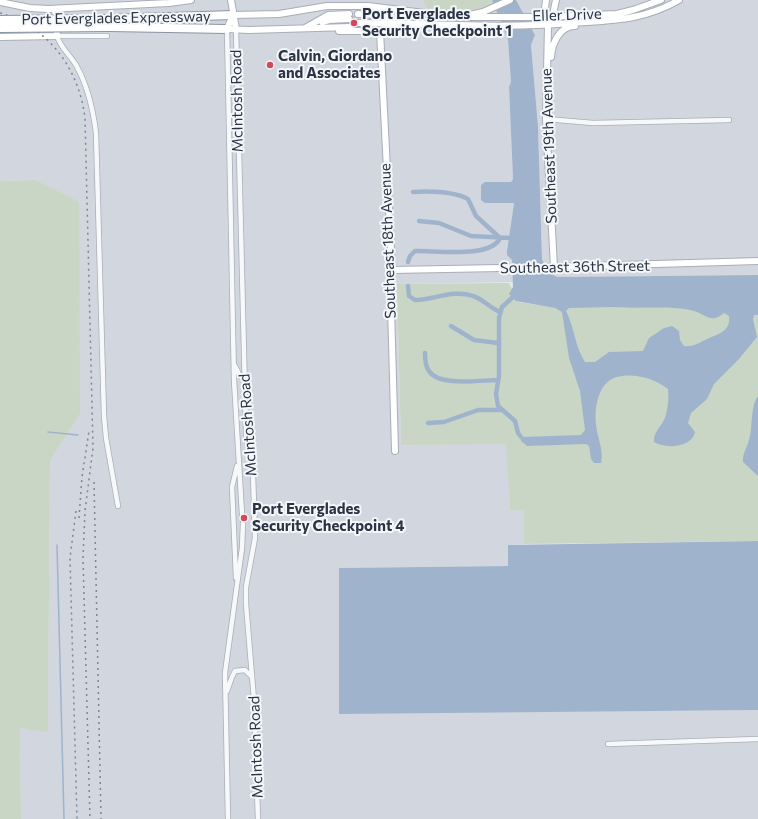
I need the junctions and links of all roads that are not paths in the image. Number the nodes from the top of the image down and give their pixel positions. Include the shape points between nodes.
1 (191, 0) edge
2 (231, 0) edge
3 (510, 0) edge
4 (546, 0) edge
5 (556, 0) edge
6 (661, 0) edge
7 (679, 0) edge
8 (0, 2) edge
9 (378, 7) junction
10 (55, 9) junction
11 (233, 15) junction
12 (378, 15) junction
13 (554, 16) junction
14 (456, 17) junction
15 (544, 17) junction
16 (0, 20) edge
17 (349, 21) tunnel mouth
18 (598, 22) junction
19 (109, 23) junction
20 (399, 23) junction
21 (548, 25) junction
22 (448, 26) junction
23 (0, 28) edge
24 (227, 29) junction
25 (236, 29) junction
26 (304, 29) junction
27 (380, 31) junction
28 (57, 36) junction
29 (107, 36) dead end
30 (0, 37) edge
31 (546, 109) junction
32 (546, 118) junction
33 (729, 120) dead end
34 (758, 261) edge
35 (551, 267) junction
36 (392, 270) junction
37 (234, 363) junction
38 (244, 378) junction
39 (395, 451) dead end
40 (238, 462) junction
41 (118, 506) dead end
42 (242, 514) tunnel mouth
43 (242, 523) tunnel mouth
44 (236, 589) junction
45 (252, 676) junction
46 (226, 697) junction
47 (758, 739) edge
48 (608, 744) dead end
49 (228, 819) edge
50 (258, 819) edge

1 - 10 street
2 - 11 street
3 - 14 street via 478,13
4 - 15 street
5 - 13 street
6 - 13 street, Eller Drive via 617,14
7 - 18 street, Eller Drive via 644,15
8 - 10 street via 30,8
9 - 11 street, Eller Drive via 327,6 279,14
9 - 12 street
9 - 14 street, Eller Drive
10 - 28 street
11 - 19 highway, Port Everglades Expressway
11 - 24 street
11 - 25 street
12 - 20 street, Eller Drive
12 - 20 street, Eller Drive via 358,21
13 - 15 street, Eller Drive
13 - 21 street
14 - 15 street, Eller Drive
14 - 22 street
15 - 21 street, Southeast 19th Avenue
16 - 19 highway, Port Everglades Expressway, bridge
17 - 26 street, Eller Drive
18 - 21 street, Eller Drive
18 - 31 street via 585,26 569,26 554,40 550,103
19 - 23 highway, Port Everglades Expressway, bridge
19 - 24 highway, Port Everglades Expressway
20 - 22 street, Eller Drive
20 - 27 street, Eller Drive
21 - 22 street, Eller Drive
21 - 31 street, Southeast 19th Avenue
24 - 25 street, Eller Drive
24 - 37 street, McIntosh Road
25 - 26 street, Eller Drive
25 - 38 street, McIntosh Road
26 - 27 street, Eller Drive
27 - 36 street, Southeast 18th Avenue
28 - 29 street
28 - 30 street
28 - 41 street via 85,83 96,133 104,416
31 - 32 street, Southeast 19th Avenue
32 - 33 street via 593,123
32 - 35 street, Southeast 19th Avenue
34 - 35 street, Southeast 36th Street
35 - 36 street, Southeast 36th Street
36 - 39 street, Southeast 18th Avenue
37 - 38 street via 240,376
37 - 40 street, McIntosh Road
38 - 45 street, McIntosh Road via 246,434 253,474 255,538 246,587
40 - 42 street, McIntosh Road
40 - 44 street, McIntosh Road via 232,487
43 - 44 street, McIntosh Road via 242,548
44 - 46 street, McIntosh Road via 225,673
45 - 46 street via 245,670 236,671
45 - 50 street, McIntosh Road
46 - 49 street, McIntosh Road
47 - 48 street

